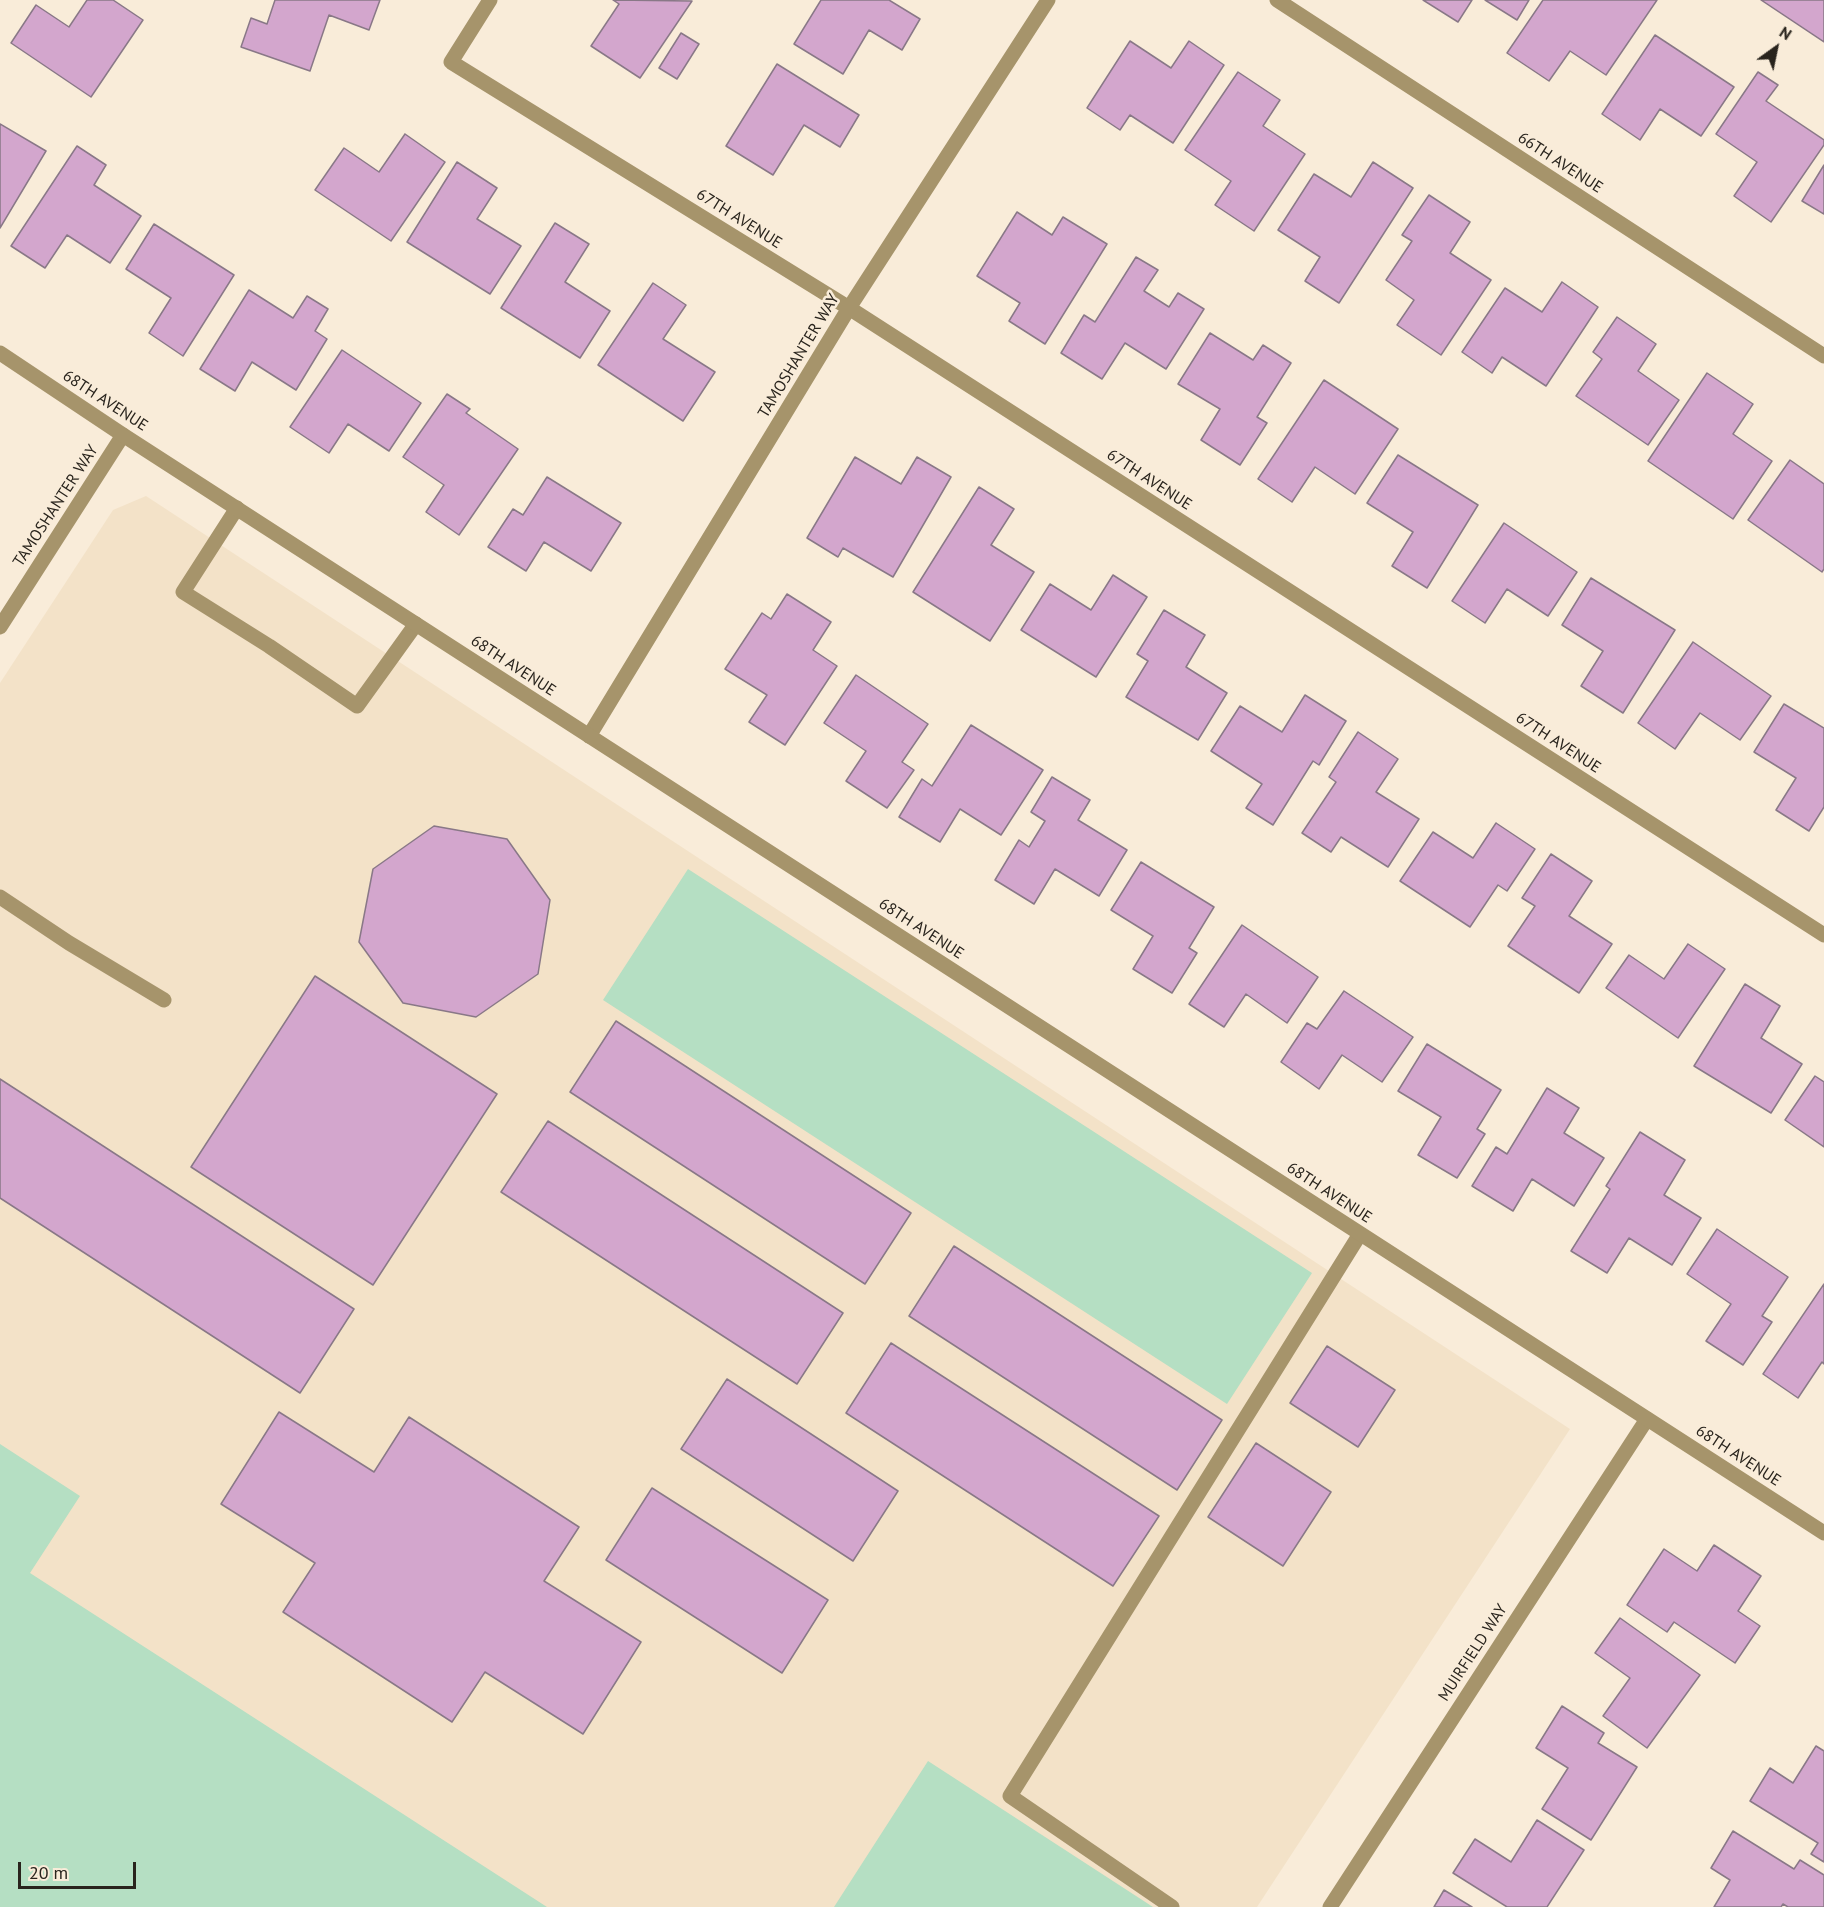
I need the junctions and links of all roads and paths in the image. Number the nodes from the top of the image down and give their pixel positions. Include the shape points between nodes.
1 (490, 0) edge
2 (1048, 0) edge
3 (1277, 0) edge
4 (849, 308) junction
5 (0, 353) edge
6 (1824, 356) edge
7 (123, 435) junction
8 (237, 508) junction
9 (416, 624) junction
10 (0, 627) edge
11 (589, 736) junction
12 (0, 897) edge
13 (1824, 935) edge
14 (164, 1000) dead end
15 (1360, 1234) junction
16 (1647, 1419) junction
17 (1824, 1533) edge
18 (1172, 1907) edge
19 (1330, 1907) edge

1 - 4 street, 67TH AVENUE via 451,62
2 - 4 street, TAMOSHANTER WAY
3 - 6 street, 66TH AVENUE
4 - 11 street, TAMOSHANTER WAY
4 - 13 street, 67TH AVENUE
5 - 7 street, 68TH AVENUE
7 - 8 street, 68TH AVENUE
7 - 10 street, TAMOSHANTER WAY
8 - 9 street, 68TH AVENUE
8 - 9 street via 183,592 357,706
9 - 11 street, 68TH AVENUE
11 - 15 street, 68TH AVENUE
12 - 14 street
15 - 16 street, 68TH AVENUE
15 - 18 street via 1010,1796
16 - 17 street, 68TH AVENUE
16 - 19 street, MUIRFIELD WAY

